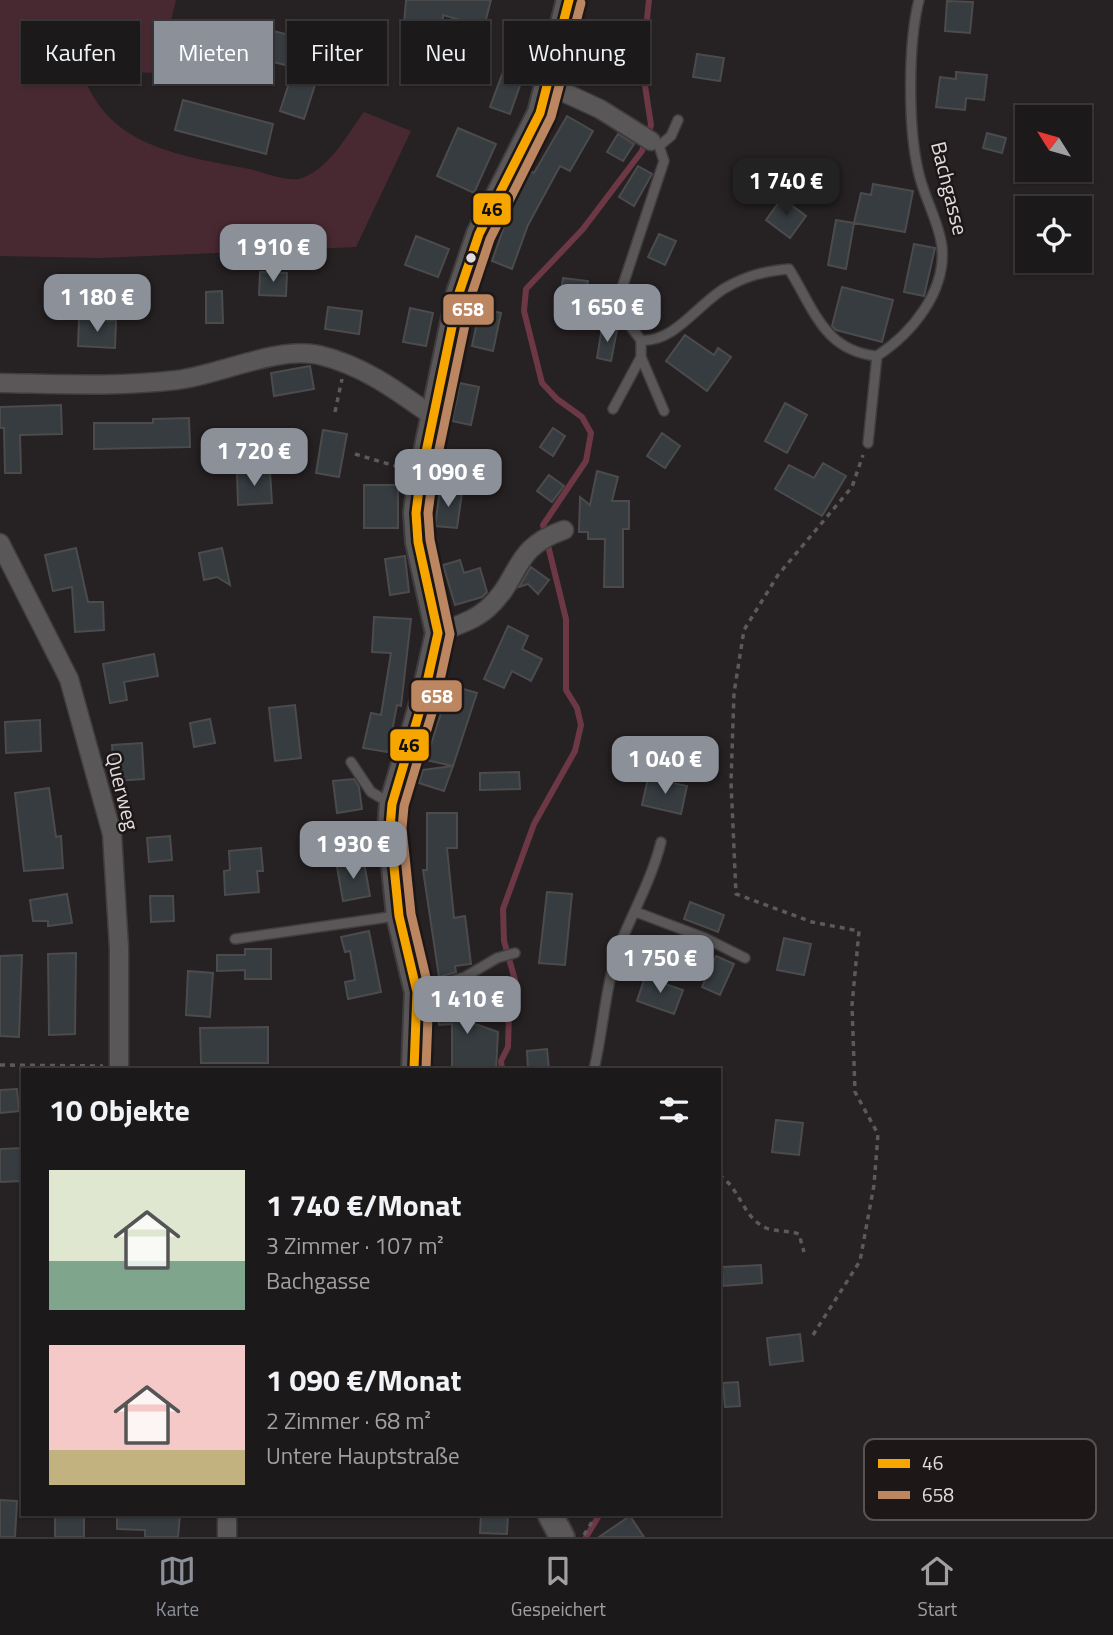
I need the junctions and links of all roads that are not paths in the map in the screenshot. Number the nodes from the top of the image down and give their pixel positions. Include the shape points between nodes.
1 (569, 0) edge
2 (919, 0) edge
3 (550, 86) junction
4 (678, 120) dead end
5 (651, 141) junction
6 (641, 340) junction
7 (877, 356) junction
8 (640, 357) junction
9 (0, 383) edge
10 (613, 409) dead end
11 (664, 411) dead end
12 (431, 415) junction
13 (867, 443) road end
14 (551, 535) dead end
15 (2, 548) edge
16 (438, 633) junction
17 (351, 762) dead end
18 (392, 804) junction
19 (661, 842) dead end
20 (636, 912) junction
21 (399, 916) junction
22 (235, 939) dead end
23 (515, 953) dead end
24 (745, 958) dead end
25 (417, 992) junction
26 (119, 1068) edge
27 (414, 1068) edge
28 (594, 1068) edge
29 (227, 1516) edge
30 (551, 1516) edge
31 (227, 1537) edge
32 (562, 1537) edge

1 - 3 street
2 - 7 lane, Bachgasse via 912,91 914,143 918,171 942,245 942,274 928,305 904,335
3 - 5 street via 600,108
3 - 12 street via 479,234 459,293
4 - 5 lane via 671,136
5 - 6 lane via 664,161 618,300 627,323
6 - 7 lane via 668,335 724,288 755,272 789,269 824,332 844,346
6 - 8 lane
7 - 13 lane
8 - 10 lane
8 - 11 lane
9 - 12 street via 129,384 180,379 289,354 316,354 379,378
12 - 16 street via 416,513
14 - 16 street via 520,558 488,608
15 - 26 street, Querweg via 69,679 112,834 119,948
16 - 18 street
17 - 18 lane via 371,792
18 - 21 street via 391,854
19 - 20 lane
20 - 24 lane
20 - 28 lane via 611,976
21 - 22 lane
21 - 25 street
23 - 25 lane via 465,977
25 - 27 street
29 - 31 street
30 - 32 street

